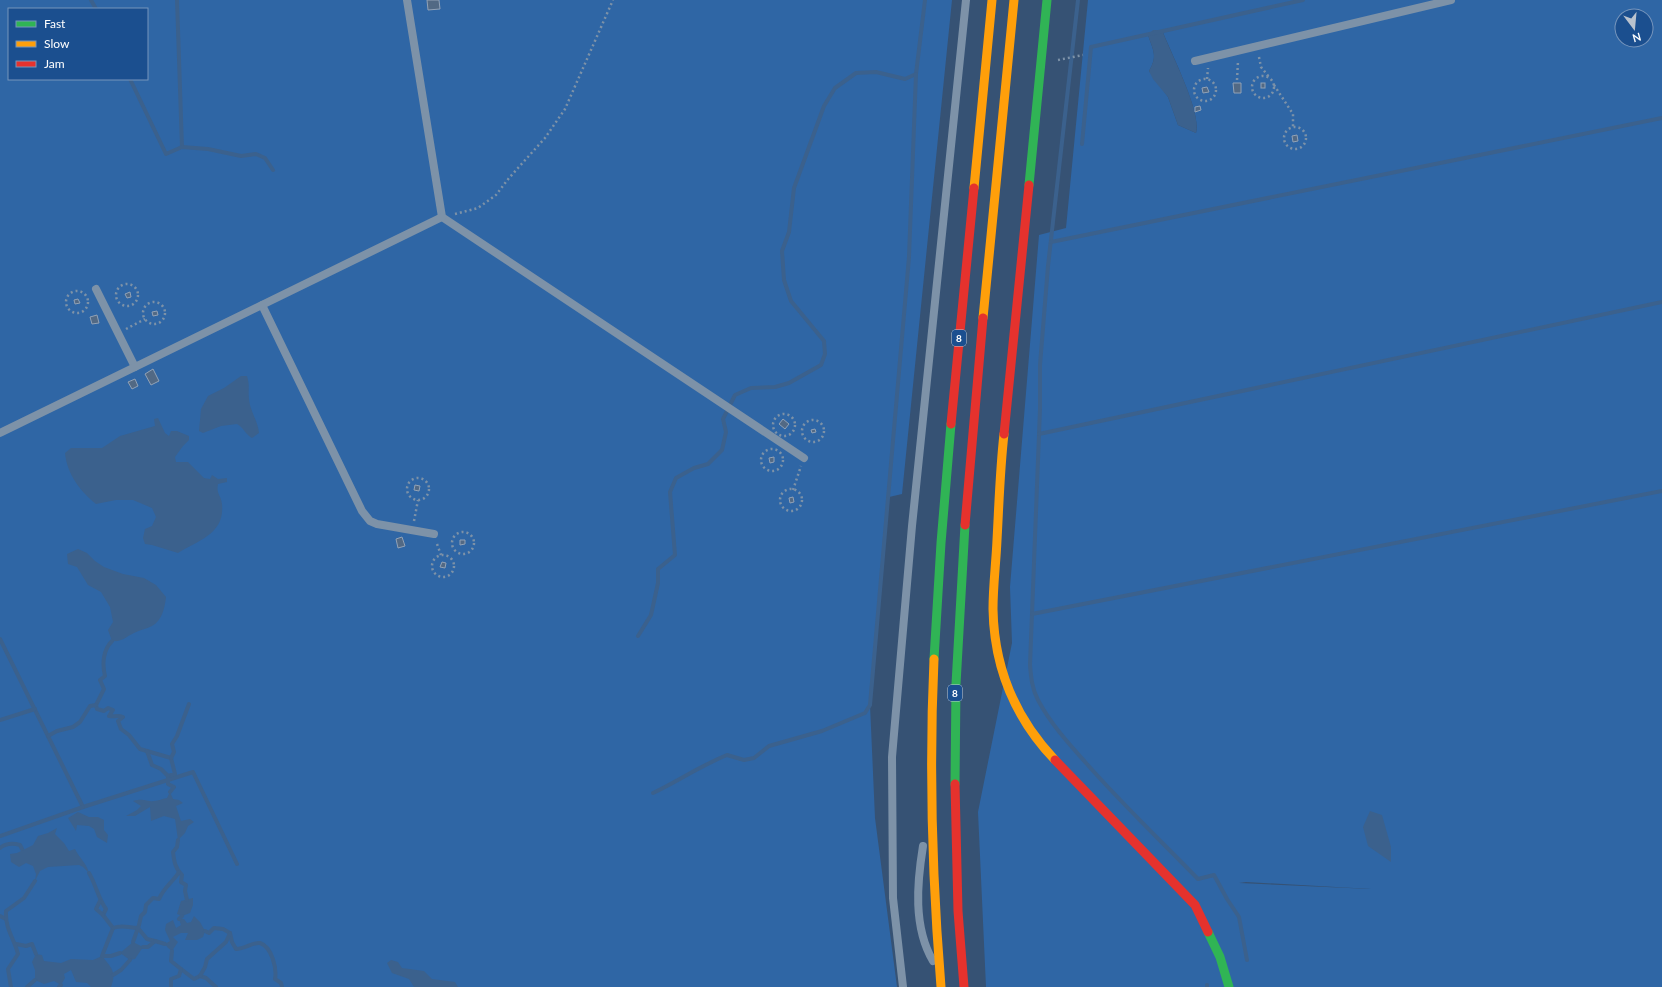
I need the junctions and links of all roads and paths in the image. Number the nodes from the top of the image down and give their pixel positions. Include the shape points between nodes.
1 (407, 0) edge
2 (613, 0) edge
3 (966, 0) edge
4 (992, 0) edge
5 (1014, 0) edge
6 (1047, 0) edge
7 (1450, 0) edge
8 (1256, 46) junction
9 (1239, 50) junction
10 (1082, 55) dead end
11 (1066, 58) dead end
12 (1195, 61) dead end
13 (1211, 80) joint
14 (1237, 80) dead end
15 (1272, 81) junction
16 (1293, 128) junction
17 (442, 217) junction
18 (133, 286) joint
19 (96, 289) dead end
20 (82, 292) joint
21 (262, 305) junction
22 (145, 319) junction
23 (118, 333) junction
24 (136, 367) junction
25 (789, 416) joint
26 (819, 422) joint
27 (0, 433) edge
28 (777, 451) joint
29 (804, 458) joint
30 (793, 490) junction
31 (418, 500) junction
32 (412, 530) junction
33 (434, 534) dead end
34 (468, 534) joint
35 (448, 556) joint
36 (932, 832) junction
37 (940, 974) junction
38 (964, 984) edge
39 (903, 987) edge
40 (941, 987) edge
41 (1229, 987) edge

1 - 17 lane
2 - 17 path via 565,109 545,138 496,195 478,208
3 - 39 lane via 912,526 892,757 893,898
4 - 36 main road, 8 via 944,500 932,719
5 - 38 main road, 8 via 959,597 954,782 958,906
6 - 41 main road via 1003,443 993,609 998,657 1004,679 1025,723 1046,750 1194,905 1220,957
7 - 8 lane
8 - 9 lane
8 - 15 path via 1261,67
9 - 12 lane
9 - 14 path
10 - 11 path
13 - 13 path via 1216,86 1214,96 1209,100 1199,99 1195,90 1197,83 1204,79
15 - 15 path via 1273,90 1269,95 1260,97 1254,93 1252,86 1255,79 1265,76
15 - 16 path via 1293,114
16 - 16 path via 1303,132 1306,138 1301,147 1295,149 1288,147 1284,138 1287,131
17 - 21 lane
17 - 29 lane
18 - 18 path via 138,291 138,298 134,304 124,305 117,298 117,291 126,284
19 - 23 lane
20 - 20 path via 87,298 87,305 83,311 74,312 67,305 67,298 75,291
21 - 24 lane
21 - 32 lane via 362,511 370,521 377,524
22 - 22 path via 143,313 146,306 152,302 162,306 165,313 161,322 151,323
22 - 23 path
23 - 24 lane
24 - 27 lane
25 - 25 path via 795,425 792,431 784,436 777,434 773,425 776,418 782,414
26 - 26 path via 824,427 824,435 817,442 810,442 804,438 803,427 812,420
28 - 28 path via 782,456 781,467 775,470 766,469 761,460 764,453 770,450
29 - 30 path
30 - 30 path via 801,496 801,503 794,510 788,510 780,503 781,496 786,491
31 - 31 path via 409,495 407,488 409,482 420,478 426,482 428,489 424,498
31 - 32 path
32 - 33 lane
34 - 34 path via 473,539 472,549 463,554 456,552 452,546 455,536 461,532
35 - 35 path via 453,562 453,569 446,576 439,576 432,565 434,558
36 - 37 main road, 8
36 - 37 lane via 924,843 918,894 925,948
37 - 40 main road, 8

